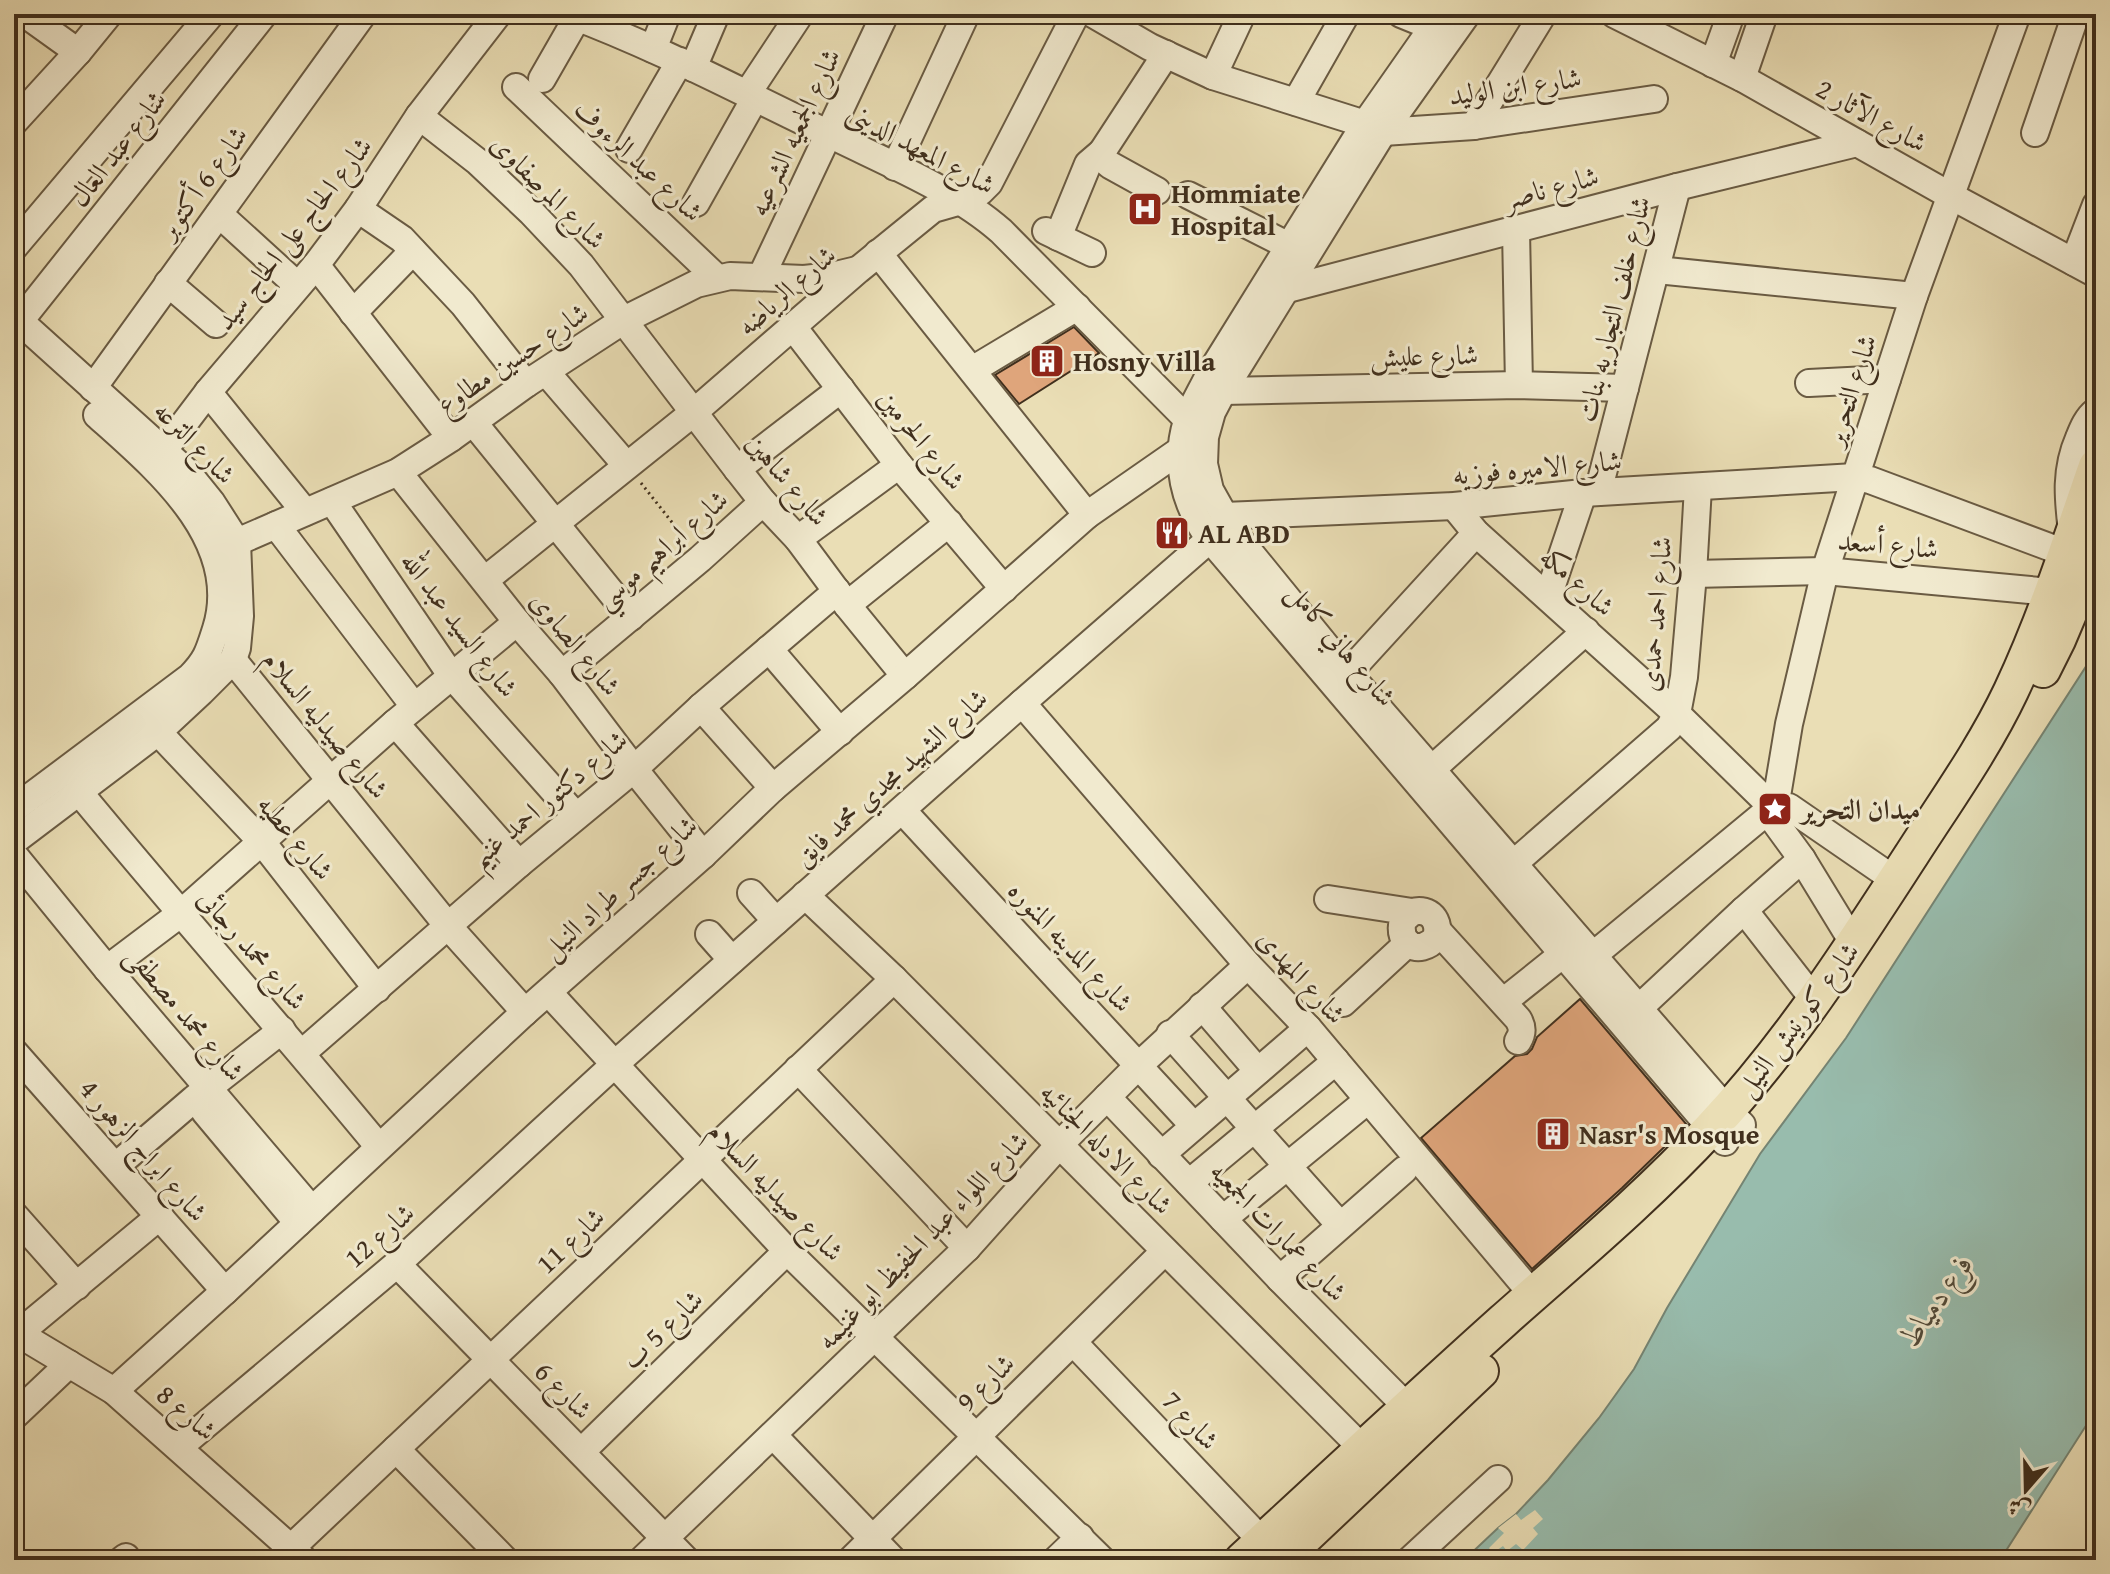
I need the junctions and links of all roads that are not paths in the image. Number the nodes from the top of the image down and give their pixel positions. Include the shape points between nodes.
1 (25, 14) edge
2 (109, 14) edge
3 (211, 14) edge
4 (264, 14) edge
5 (363, 14) edge
6 (498, 14) edge
7 (667, 14) edge
8 (716, 14) edge
9 (800, 14) edge
10 (885, 14) edge
11 (966, 14) edge
12 (1076, 14) edge
13 (1093, 14) edge
14 (1242, 14) edge
15 (1346, 14) edge
16 (1401, 14) edge
17 (1467, 14) edge
18 (1543, 14) edge
19 (1614, 14) edge
20 (1731, 14) edge
21 (1764, 14) edge
22 (2017, 14) edge
23 (2076, 14) edge
24 (572, 16) edge
25 (1437, 20) edge
26 (622, 24) edge
27 (653, 49) junction
28 (78, 52) junction
29 (1166, 54) junction
30 (686, 64) junction
31 (1713, 64) junction
32 (1213, 76) junction
33 (1742, 78) junction
34 (542, 79) dead end
35 (516, 87) dead end
36 (751, 96) junction
37 (1654, 99) dead end
38 (1296, 102) junction
39 (419, 116) junction
40 (14, 122) edge
41 (1474, 126) junction
42 (1374, 128) junction
43 (2035, 133) dead end
44 (829, 134) junction
45 (1857, 143) junction
46 (629, 149) dead end
47 (1102, 152) junction
48 (895, 167) junction
49 (1677, 187) junction
50 (1157, 191) dead end
51 (1188, 195) dead end
52 (1951, 196) junction
53 (960, 201) junction
54 (696, 203) dead end
55 (2096, 205) edge
56 (358, 209) junction
57 (219, 214) junction
58 (1516, 230) junction
59 (1289, 246) junction
60 (14, 247) edge
61 (413, 251) junction
62 (1092, 253) dead end
63 (868, 261) junction
64 (316, 265) junction
65 (2085, 268) edge
66 (1657, 270) junction
67 (761, 277) junction
68 (717, 278) junction
69 (168, 283) junction
70 (297, 285) junction
71 (1272, 291) junction
72 (1914, 296) junction
73 (1077, 307) junction
74 (353, 313) junction
75 (624, 320) junction
76 (216, 324) dead end
77 (16, 326) edge
78 (793, 327) junction
79 (972, 370) junction
80 (536, 378) junction
81 (1887, 379) junction
82 (1809, 383) dead end
83 (1519, 385) junction
84 (93, 388) junction
85 (1625, 388) junction
86 (841, 389) junction
87 (1223, 391) junction
88 (208, 392) junction
89 (2096, 411) edge
90 (693, 413) junction
91 (473, 422) junction
92 (1192, 435) junction
93 (451, 438) junction
94 (164, 450) junction
95 (626, 465) junction
96 (899, 465) junction
97 (2096, 466) edge
98 (737, 469) junction
99 (398, 472) junction
100 (1855, 477) junction
101 (1698, 487) junction
102 (1591, 493) junction
103 (332, 501) junction
104 (763, 502) junction
105 (1454, 506) junction
106 (305, 512) junction
107 (1087, 515) junction
108 (1224, 516) junction
109 (556, 523) junction
110 (949, 523) junction
111 (276, 525) junction
112 (1476, 533) junction
113 (798, 539) junction
114 (1210, 539) junction
115 (225, 544) junction
116 (2081, 550) edge
117 (1825, 571) junction
118 (1693, 574) junction
119 (485, 580) junction
120 (1004, 589) junction
121 (2064, 595) junction
122 (1548, 597) junction
123 (842, 598) junction
124 (631, 617) junction
125 (517, 622) junction
126 (1586, 631) junction
127 (769, 649) junction
128 (233, 660) junction
129 (562, 674) junction
130 (451, 675) junction
131 (905, 676) junction
132 (1351, 685) junction
133 (1022, 703) junction
134 (701, 707) junction
135 (405, 714) junction
136 (1677, 714) junction
137 (158, 732) junction
138 (840, 732) junction
139 (634, 769) junction
140 (1432, 769) junction
141 (330, 781) junction
142 (773, 788) junction
143 (79, 792) junction
144 (1774, 808) junction
145 (14, 809) edge
146 (902, 810) junction
147 (576, 816) junction
148 (14, 841) edge
149 (262, 842) junction
150 (14, 855) edge
151 (703, 855) junction
152 (1802, 859) junction
153 (519, 864) junction
154 (1512, 865) junction
155 (1895, 880) junction
156 (14, 882) edge
157 (751, 893) dead end
158 (805, 895) junction
159 (1328, 899) dead end
160 (1744, 910) junction
161 (1412, 912) junction
162 (180, 914) junction
163 (776, 921) junction
164 (448, 926) junction
165 (1438, 931) junction
166 (709, 934) dead end
167 (1408, 943) junction
168 (1854, 944) junction
169 (732, 960) junction
170 (1577, 960) junction
171 (1248, 965) junction
172 (107, 969) junction
173 (894, 979) junction
174 (377, 989) junction
175 (549, 993) junction
176 (1815, 1001) junction
177 (1503, 1002) junction
178 (1343, 1003) dead end
179 (1202, 1006) junction
180 (1638, 1009) junction
181 (525, 1012) junction
182 (1308, 1028) junction
183 (282, 1030) junction
184 (1170, 1034) junction
185 (1518, 1041) dead end
186 (14, 1052) edge
187 (302, 1053) junction
188 (1336, 1061) junction
189 (615, 1064) junction
190 (1138, 1066) junction
191 (798, 1069) junction
192 (1258, 1071) junction
193 (201, 1094) junction
194 (1107, 1097) junction
195 (1227, 1098) junction
196 (1368, 1100) junction
197 (1194, 1126) junction
198 (1726, 1126) junction
199 (1255, 1129) junction
200 (1059, 1145) junction
201 (379, 1147) junction
202 (1161, 1155) junction
203 (702, 1160) junction
204 (116, 1166) junction
205 (1287, 1166) junction
206 (1404, 1170) dead end
207 (1189, 1183) junction
208 (14, 1215) edge
209 (160, 1216) junction
210 (305, 1216) junction
211 (1223, 1219) junction
212 (1340, 1225) junction
213 (967, 1248) junction
214 (787, 1251) junction
215 (1165, 1251) junction
216 (397, 1264) junction
217 (1280, 1279) junction
218 (77, 1286) junction
219 (225, 1291) junction
220 (1533, 1295) junction
221 (16, 1333) edge
222 (875, 1337) junction
223 (1073, 1342) junction
224 (490, 1360) junction
225 (69, 1364) junction
226 (114, 1391) junction
227 (1407, 1407) junction
228 (14, 1416) edge
229 (773, 1435) junction
230 (975, 1436) junction
231 (179, 1447) junction
232 (1362, 1448) junction
233 (396, 1449) junction
234 (581, 1452) junction
235 (1498, 1479) dead end
236 (1080, 1537) junction
237 (664, 1538) junction
238 (873, 1539) junction
239 (298, 1554) edge
240 (1276, 1554) edge
241 (505, 1560) edge
242 (642, 1560) edge
243 (686, 1560) edge
244 (851, 1560) edge
245 (893, 1560) edge
246 (1056, 1560) edge
247 (1102, 1560) edge
248 (1410, 1560) edge

1 - 28 street
2 - 28 street
3 - 60 street
4 - 77 street, شارع عبد العال
5 - 57 street, شارع 6 أكتوبر
6 - 39 street, شارع الحاج على الحاج سيد
7 - 27 street
8 - 30 street
9 - 36 street
10 - 44 street, شارع الجمعيه الشرعيه
11 - 48 street
12 - 53 street, شارع الرياضه via 989,183
13 - 29 street
14 - 32 street
15 - 38 street
16 - 25 street
17 - 42 street, شارع هاني كامل
18 - 41 street
19 - 31 street, شارع الآثار 2
20 - 31 street
21 - 33 street
22 - 52 street, شارع التحرير
23 - 43 street
24 - 26 street, شارع المعهد الدينى
24 - 34 street
25 - 42 street, شارع هاني كامل
26 - 27 street, شارع المعهد الدينى
27 - 30 street, شارع المعهد الدينى
28 - 40 street
29 - 32 street
29 - 47 street
30 - 36 street, شارع المعهد الدينى
30 - 46 street
31 - 33 street, شارع الآثار 2
32 - 38 street
33 - 45 street, شارع الآثار 2
35 - 68 street, شارع عبد الرءوف
36 - 44 street, شارع المعهد الدينى
36 - 54 street
37 - 41 street, شارع ابن الوليد
38 - 42 street
39 - 56 street, شارع الحاج على الحاج سيد
39 - 75 street, شارع المرصفاوى via 531,212
41 - 42 street, شارع ابن الوليد
42 - 59 street, شارع هاني كامل
42 - 71 street, شارع هاني كامل
44 - 48 street, شارع المعهد الدينى
44 - 67 street, شارع الجمعيه الشرعيه
45 - 49 street, شارع ناصر
45 - 52 street, شارع الآثار 2
47 - 50 street via 1110,165
47 - 62 street via 1088,164 1052,234
48 - 53 street, شارع المعهد الدينى
49 - 58 street, شارع ناصر
49 - 66 street, شارع خلف التجاريه بنات
51 - 59 street
52 - 65 street, شارع الآثار 2
52 - 72 street, شارع التحرير
53 - 63 street, شارع الرياضه via 933,209
53 - 73 street, شارع المعهد الدينى via 989,220
55 - 65 street
56 - 61 street
56 - 64 street, شارع الحاج على الحاج سيد
57 - 69 street, شارع 6 أكتوبر
57 - 70 street
58 - 71 street, شارع ناصر
58 - 83 street
59 - 71 street, شارع هاني كامل
61 - 74 street
61 - 80 street
63 - 67 street, شارع حسين مطاوع via 832,276
63 - 78 street, شارع الرياضه
63 - 79 street
64 - 70 street, شارع الحاج على الحاج سيد
64 - 74 street
66 - 72 street
66 - 85 street, شارع خلف التجاريه بنات
67 - 68 street, شارع حسين مطاوع
68 - 75 street, شارع حسين مطاوع
69 - 76 street
69 - 84 street, شارع 6 أكتوبر
70 - 88 street, شارع الحاج على الحاج سيد
71 - 87 street, شارع هاني كامل
71 - 92 street, شارع هاني كامل via 1209,375
72 - 81 street, شارع التحرير
73 - 79 street
73 - 92 street, شارع المعهد الدينى
74 - 93 street
75 - 80 street, شارع حسين مطاوع
75 - 90 street, شارع شاهين
77 - 84 street, شارع الترعه
77 - 115 street, شارع الترعه via 202,526
78 - 86 street, شارع الحرمين
78 - 90 street, شارع الرياضه
79 - 107 street
80 - 91 street, شارع حسين مطاوع
80 - 95 street
81 - 82 street
81 - 100 street, شارع التحرير
83 - 85 street, شارع عليش
83 - 87 street, شارع عليش
84 - 94 street, شارع الترعه
85 - 102 street, شارع خلف التجاريه بنات
86 - 96 street, شارع الحرمين
86 - 98 street
87 - 92 street, شارع هاني كامل
88 - 94 street, شارع الحاج على الحاج سيد
88 - 106 street
89 - 116 street via 2084,425 2068,471 2067,495
90 - 95 street, شارع الرياضه
90 - 98 street, شارع شاهين
91 - 93 street, شارع حسين مطاوع
91 - 109 street
92 - 107 street, شارع جسر طراد النيل
92 - 108 street, شارع هاني كامل
92 - 114 street, شارع هاني كامل via 1181,470 1186,498
93 - 99 street, شارع حسين مطاوع
94 - 115 street, شارع الترعه via 212,503
95 - 109 street, شارع الرياضه
96 - 110 street, شارع الحرمين
96 - 113 street
97 - 116 main road, شارع كورنيش النيل
98 - 104 street, شارع شاهين
99 - 103 street, شارع حسين مطاوع
99 - 119 street, شارع الصاوى
100 - 101 street, شارع الاميره فوزيه
100 - 116 street
100 - 117 street, شارع التحرير
101 - 102 street, شارع الاميره فوزيه
101 - 118 street, شارع احمد حمدى
102 - 105 street, شارع الاميره فوزيه
102 - 122 street, شارع خلف التجاريه بنات
103 - 106 street, شارع حسين مطاوع
103 - 130 street, شارع السيد عبد الله
104 - 113 street, شارع شاهين
104 - 124 street, شارع ابراهيم موسي
105 - 108 street, شارع الاميره فوزيه
105 - 112 street, شارع مكه
106 - 111 street, شارع حسين مطاوع
107 - 120 street, شارع جسر طراد النيل
108 - 132 street, شارع هاني كامل
109 - 119 street, شارع الرياضه
109 - 124 street
110 - 120 street, شارع الحرمين
110 - 123 street, شارع دكتور احمد غنيم
111 - 115 street, شارع حسين مطاوع
111 - 135 street
112 - 122 street, شارع مكه
112 - 132 street
113 - 123 street, شارع شاهين
114 - 132 street, شارع هاني كامل
114 - 133 street, شارع الشهيد مجدي محمد فايق
115 - 128 street via 240,616
115 - 145 street, شارع الترعه via 218,622 203,663
116 - 121 main road, شارع كورنيش النيل
117 - 118 street, شارع أسعد
117 - 121 street, شارع أسعد
117 - 144 street, شارع التحرير
118 - 136 street, شارع احمد حمدى
119 - 125 street, شارع الصاوى
120 - 131 street, شارع جسر طراد النيل
121 - 155 main road, شارع كورنيش النيل via 2033,641 1983,744
121 - 198 main road, شارع كورنيش النيل via 2058,640 2028,699 1916,881 1765,1099
122 - 126 street, شارع مكه
123 - 127 street, شارع دكتور احمد غنيم
123 - 131 street, شارع شاهين
124 - 129 street, شارع ابراهيم موسي
125 - 129 street, شارع الصاوى
125 - 130 street
126 - 136 street, شارع مكه
126 - 140 street
127 - 134 street, شارع دكتور احمد غنيم
127 - 138 street
128 - 137 street
128 - 141 street, شارع صيدليه السلام
129 - 139 street, شارع الصاوى
130 - 135 street
130 - 147 street, شارع السيد عبد الله
131 - 138 street, شارع جسر طراد النيل
132 - 140 street, شارع هاني كامل
132 - 170 street, شارع هاني كامل
133 - 146 street, شارع الشهيد مجدي محمد فايق
133 - 171 street, شارع المهدى
134 - 139 street, شارع دكتور احمد غنيم
134 - 142 street
135 - 141 street
135 - 153 street
136 - 144 street, شارع مكه
136 - 154 street, شارع احمد حمدى via 1669,728
137 - 143 street
137 - 149 street, شارع عطيه
138 - 142 street, شارع جسر طراد النيل
139 - 147 street, شارع دكتور احمد غنيم
139 - 151 street, شارع الصاوى
140 - 154 street, شارع هاني كامل
141 - 149 street
141 - 164 street, شارع صيدليه السلام
142 - 151 street, شارع جسر طراد النيل
143 - 148 street
143 - 162 street, شارع محمد رجائى
144 - 152 street
144 - 155 street, شارع مكه
144 - 170 street
146 - 158 street, شارع الشهيد مجدي محمد فايق
146 - 190 street, شارع المدينه المنوره
147 - 153 street, شارع دكتور احمد غنيم
149 - 162 street
149 - 174 street, شارع عطيه
150 - 172 street, شارع محمد مصطفى
151 - 175 street, شارع جسر طراد النيل
152 - 160 street
152 - 168 street
153 - 164 street, شارع دكتور احمد غنيم
154 - 170 street, شارع هاني كامل
155 - 168 main road, شارع كورنيش النيل
156 - 193 street, شارع محمد مصطفى
157 - 163 street
158 - 163 street, شارع الشهيد مجدي محمد فايق
158 - 173 street, شارع الادله الجنائيه
159 - 161 street
160 - 176 street
160 - 180 street
161 - 165 street via 1431,914
161 - 167 street via 1401,926
162 - 172 street
162 - 183 street, شارع محمد رجائى
163 - 169 street, شارع الشهيد مجدي محمد فايق
164 - 174 street, شارع دكتور احمد غنيم
164 - 181 street, شارع صيدليه السلام
165 - 167 street via 1426,946
165 - 177 street
166 - 169 street
167 - 178 street
168 - 176 main road, شارع كورنيش النيل
169 - 189 street, شارع الشهيد مجدي محمد فايق
170 - 177 street
170 - 180 street, شارع هاني كامل
170 - 198 street, شارع هاني كامل
171 - 179 street, شارع اللواء عبد الحفيظ ابو غنيمه
171 - 182 street, شارع المهدى
172 - 193 street, شارع محمد مصطفى
173 - 191 street, شارع 11
173 - 200 street, شارع الادله الجنائيه
174 - 187 street, شارع دكتور احمد غنيم
175 - 181 street, شارع جسر طراد النيل
175 - 189 street, شارع صيدليه السلام
176 - 198 main road, شارع كورنيش النيل
177 - 185 street via 1522,1026
179 - 184 street, شارع اللواء عبد الحفيظ ابو غنيمه
179 - 192 street
180 - 198 street, شارع هاني كامل
181 - 201 street, شارع جسر طراد النيل
182 - 188 street, شارع المهدى
182 - 192 street
183 - 187 street, شارع محمد رجائى
183 - 193 street
184 - 190 street, شارع اللواء عبد الحفيظ ابو غنيمه
184 - 195 street
186 - 204 street, شارع ابراج الزهور 4
187 - 201 street, شارع محمد رجائى
188 - 196 street, شارع المهدى
188 - 199 street
189 - 203 street, شارع صيدليه السلام
189 - 216 street, شارع 12
190 - 194 street, شارع اللواء عبد الحفيظ ابو غنيمه
190 - 197 street, شارع المدينه المنوره
191 - 203 street, شارع 11
191 - 213 street
192 - 195 street
193 - 204 street
193 - 210 street, شارع محمد مصطفى
194 - 200 street, شارع اللواء عبد الحفيظ ابو غنيمه
194 - 202 street, شارع عمارات الجمعيه
195 - 197 street
195 - 199 street
196 - 205 street
196 - 220 street, شارع المهدى
197 - 202 street
198 - 220 main road, شارع كورنيش النيل
198 - 240 main road, شارع كورنيش النيل via 1693,1175
199 - 205 street
199 - 207 street
200 - 213 street, شارع اللواء عبد الحفيظ ابو غنيمه
200 - 215 street, شارع الادله الجنائيه
201 - 210 street, شارع جسر طراد النيل
202 - 207 street, شارع عمارات الجمعيه
203 - 214 street, شارع صيدليه السلام
203 - 224 street, شارع 11
204 - 209 street, شارع ابراج الزهور 4
205 - 211 street
205 - 212 street
206 - 212 street
207 - 211 street, شارع عمارات الجمعيه
208 - 218 street
209 - 218 street
209 - 219 street, شارع ابراج الزهور 4
210 - 219 street, شارع جسر طراد النيل
211 - 217 street, شارع عمارات الجمعيه
212 - 217 street
213 - 222 street, شارع اللواء عبد الحفيظ ابو غنيمه
214 - 222 street, شارع صيدليه السلام
214 - 234 street, شارع 5 ب
215 - 223 street, شارع 9
215 - 232 street, شارع الادله الجنائيه
216 - 224 street, شارع 6
216 - 231 street, شارع 12
217 - 227 street, شارع عمارات الجمعيه
218 - 221 street
219 - 226 street, شارع جسر طراد النيل
220 - 227 main road, شارع كورنيش النيل
221 - 225 street, شارع 8
222 - 229 street, شارع اللواء عبد الحفيظ ابو غنيمه
222 - 230 street, شارع صيدليه السلام
223 - 230 street, شارع 9
223 - 240 street, شارع 7
224 - 233 street, شارع 11
224 - 234 street, شارع 6
225 - 226 street, شارع 8
225 - 228 street
226 - 231 street, شارع 8 via 139,1429
227 - 232 main road, شارع كورنيش النيل
229 - 237 street, شارع اللواء عبد الحفيظ ابو غنيمه
229 - 238 street
230 - 236 street, شارع صيدليه السلام
230 - 238 street, شارع 9
231 - 239 street, شارع 8
232 - 240 main road, شارع كورنيش النيل
233 - 239 street, شارع 11
233 - 241 street
234 - 237 street, شارع 6
235 - 248 street
236 - 246 street
236 - 247 street, شارع صيدليه السلام
237 - 242 street, شارع اللواء عبد الحفيظ ابو غنيمه
237 - 243 street, شارع 6
238 - 244 street, شارع 9
238 - 245 street

